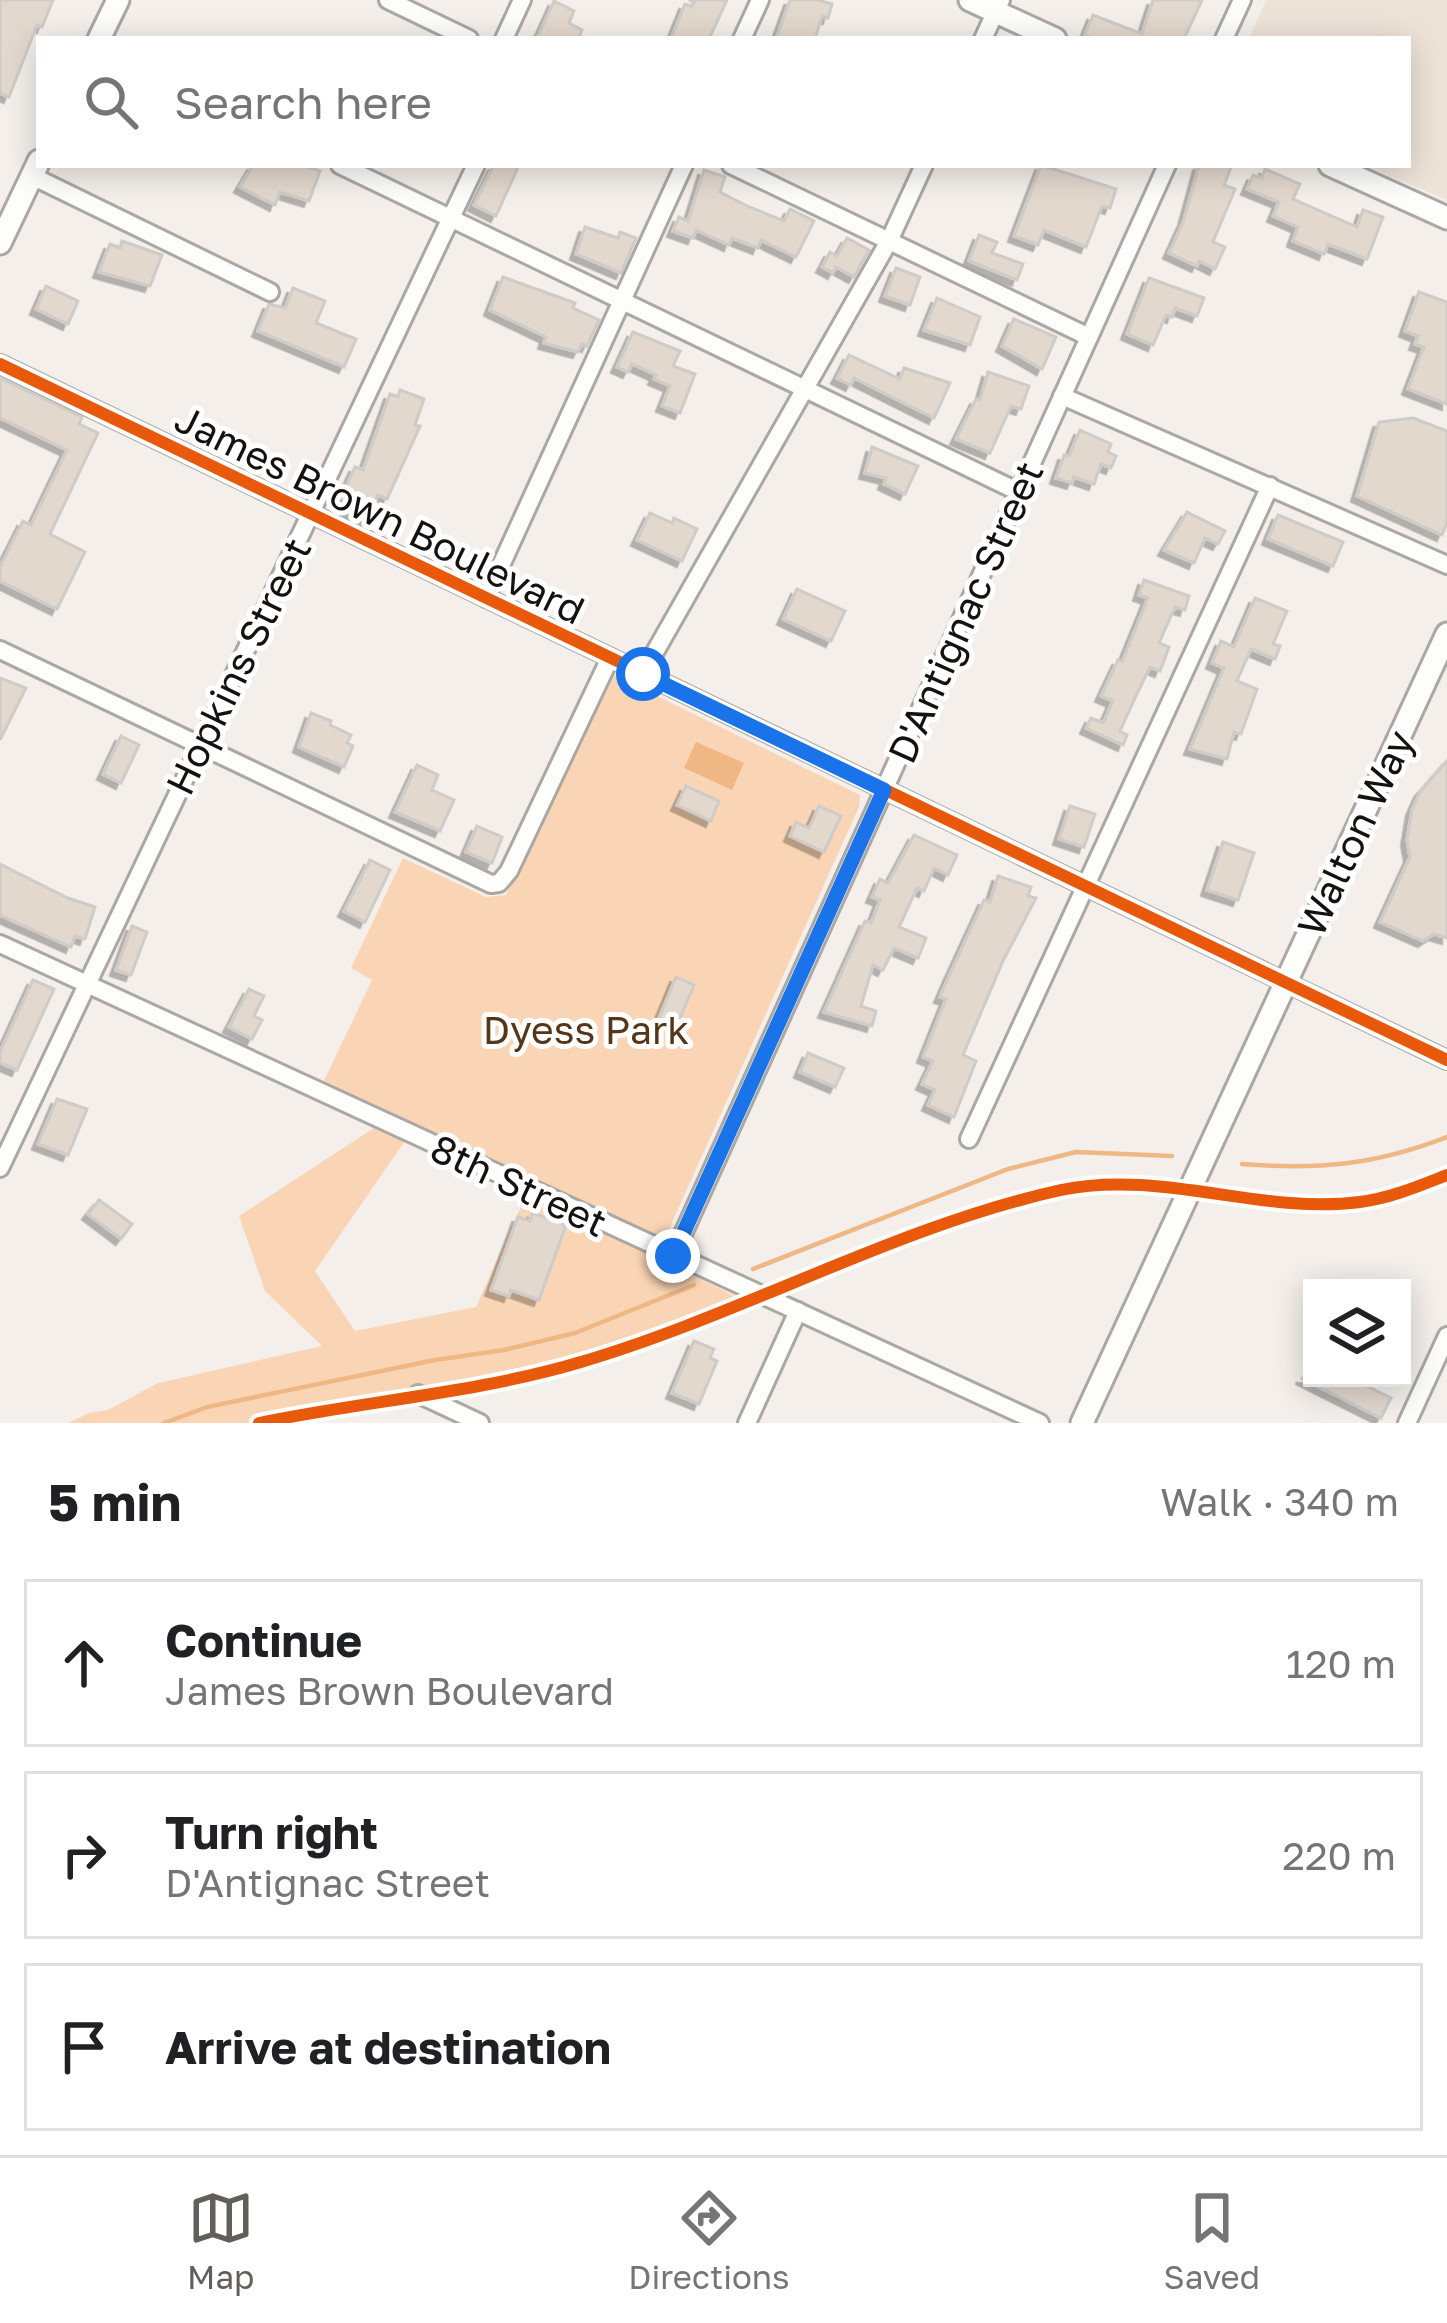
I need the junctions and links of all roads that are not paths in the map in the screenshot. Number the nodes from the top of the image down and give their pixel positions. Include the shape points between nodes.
1 (118, 0) edge
2 (388, 0) edge
3 (522, 0) edge
4 (760, 0) edge
5 (970, 0) edge
6 (1242, 0) edge
7 (998, 6) edge
8 (100, 36) edge
9 (463, 36) edge
10 (505, 36) edge
11 (743, 36) edge
12 (983, 36) edge
13 (1050, 36) edge
14 (1225, 36) edge
15 (346, 168) edge
16 (475, 168) edge
17 (683, 168) edge
18 (737, 168) edge
19 (923, 168) edge
20 (1166, 168) edge
21 (1337, 168) edge
22 (35, 169) edge
23 (1447, 218) edge
24 (450, 220) junction
25 (890, 241) junction
26 (0, 243) edge
27 (270, 292) dead end
28 (622, 300) junction
29 (1089, 337) junction
30 (0, 364) edge
31 (807, 389) junction
32 (1062, 396) junction
33 (1270, 487) junction
34 (1019, 492) junction
35 (311, 514) junction
36 (1447, 565) edge
37 (486, 598) junction
38 (1447, 634) edge
39 (0, 650) edge
40 (610, 658) junction
41 (643, 674) junction
42 (199, 747) junction
43 (884, 790) junction
44 (1086, 886) junction
45 (0, 944) edge
46 (1286, 983) junction
47 (86, 984) junction
48 (1447, 1060) edge
49 (969, 1139) dead end
50 (0, 1168) edge
51 (680, 1259) junction
52 (798, 1311) junction
53 (1447, 1336) edge
54 (418, 1394) dead end
55 (480, 1423) edge
56 (748, 1423) edge
57 (1040, 1423) edge
58 (1082, 1423) edge
59 (1407, 1423) edge

1 - 8 main road
2 - 9 street
3 - 10 street
4 - 11 street
5 - 7 main road
6 - 14 street
7 - 12 street
7 - 13 main road
15 - 24 street
16 - 24 street, Hopkins Street
17 - 28 street
18 - 25 street
19 - 25 street
20 - 29 street, D'Antignac Street
21 - 23 main road
22 - 26 main road
22 - 27 street
24 - 28 street
24 - 35 street, Hopkins Street
25 - 29 street
25 - 31 street
28 - 31 street
28 - 37 street
29 - 32 street, D'Antignac Street
30 - 35 street, James Brown Boulevard
31 - 34 street
31 - 41 street
32 - 33 street
32 - 34 street, D'Antignac Street
33 - 36 street
33 - 44 street
34 - 43 street, D'Antignac Street
35 - 37 street, James Brown Boulevard
35 - 42 street, Hopkins Street
37 - 40 street, James Brown Boulevard
38 - 46 main road, Walton Way
39 - 42 street
40 - 41 street, James Brown Boulevard
40 - 42 street via 499,883 482,883
41 - 43 street, James Brown Boulevard
42 - 47 street, Hopkins Street
43 - 44 street, James Brown Boulevard
43 - 51 street, D'Antignac Street
44 - 46 street, James Brown Boulevard
44 - 49 street
45 - 47 street, 8th Street
46 - 48 street, James Brown Boulevard
46 - 58 main road, Walton Way
47 - 50 street, Hopkins Street
47 - 51 street, 8th Street
51 - 52 street, 8th Street
52 - 56 street
52 - 57 street, 8th Street
53 - 59 street
54 - 55 street

